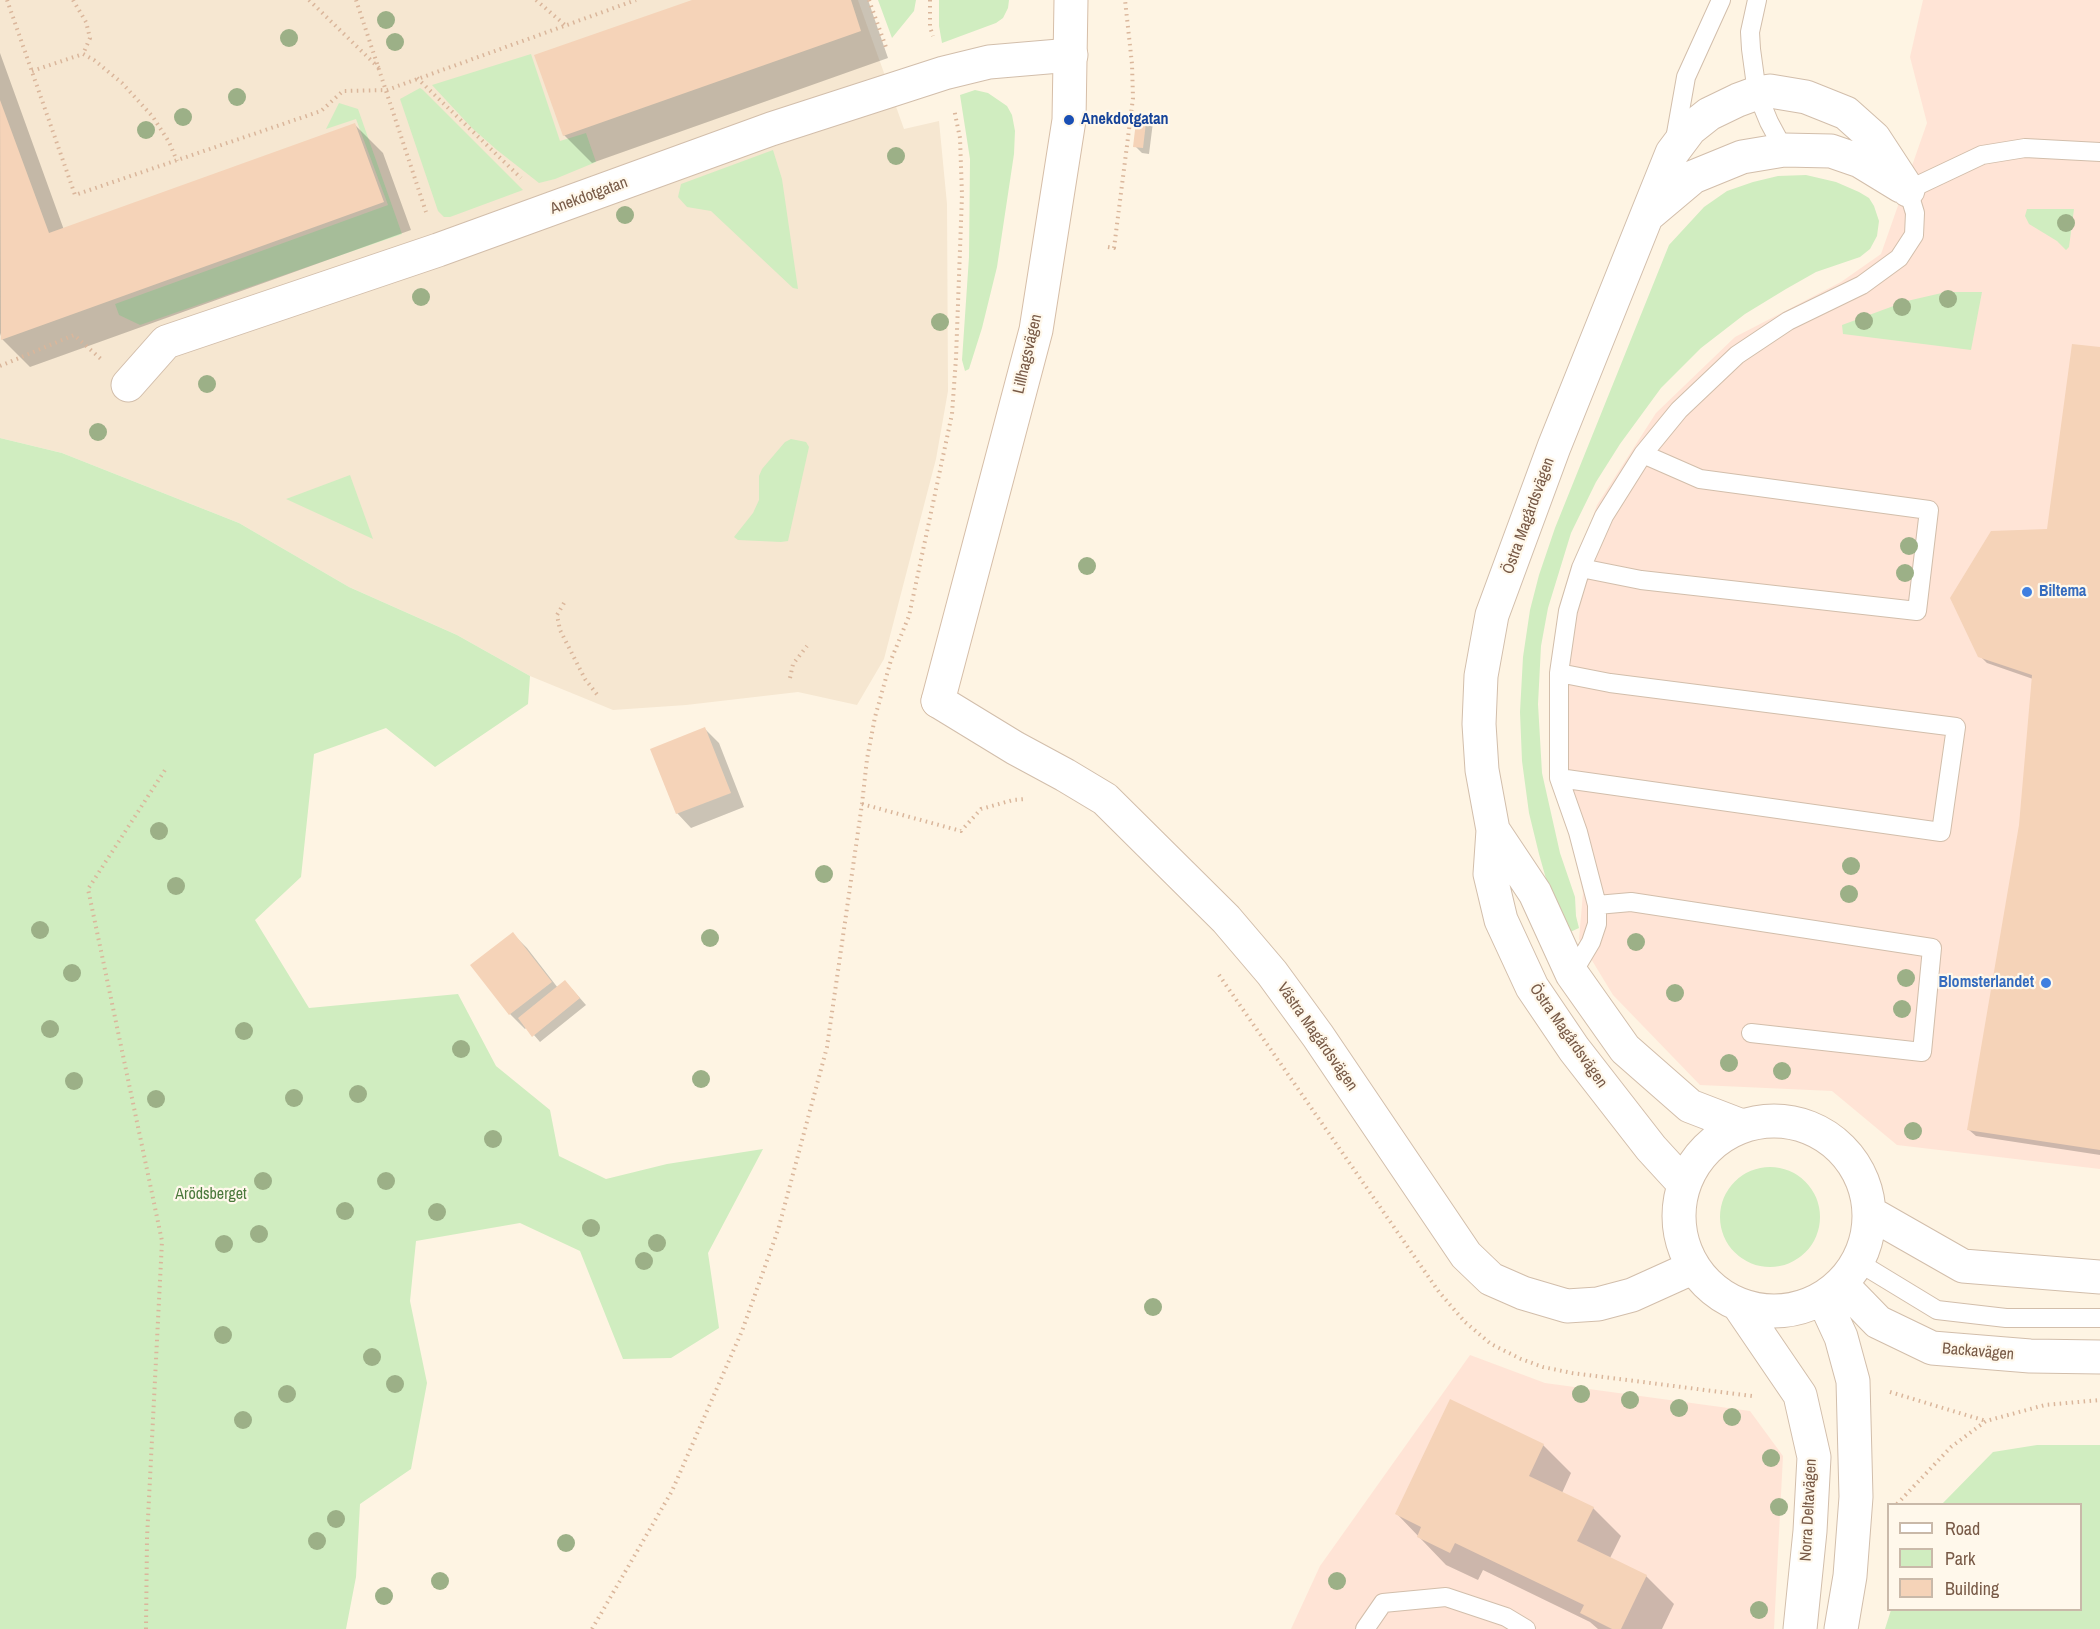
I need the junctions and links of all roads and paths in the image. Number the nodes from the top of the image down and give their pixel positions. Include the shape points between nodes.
1 (7, 0) edge
2 (73, 0) edge
3 (309, 0) edge
4 (356, 0) edge
5 (536, 0) edge
6 (636, 0) edge
7 (869, 0) edge
8 (930, 0) edge
9 (1071, 0) edge
10 (1125, 0) edge
11 (1721, 0) edge
12 (1757, 0) edge
13 (565, 25) junction
14 (881, 33) dead end
15 (83, 54) junction
16 (1071, 55) junction
17 (380, 70) junction
18 (32, 71) junction
19 (945, 73) junction
20 (417, 78) junction
21 (387, 90) junction
22 (1757, 93) junction
23 (1122, 124) dead end
24 (1129, 126) junction
25 (1784, 150) junction
26 (2100, 152) edge
27 (1672, 153) junction
28 (177, 160) junction
29 (1908, 190) junction
30 (544, 212) junction
31 (1647, 215) junction
32 (1108, 247) dead end
33 (438, 250) junction
34 (0, 366) edge
35 (128, 385) joint
36 (1643, 454) junction
37 (1581, 568) junction
38 (564, 603) dead end
39 (807, 646) dead end
40 (1559, 673) junction
41 (790, 678) dead end
42 (598, 697) dead end
43 (938, 701) joint
44 (165, 770) dead end
45 (1559, 778) junction
46 (1492, 831) junction
47 (1596, 905) junction
48 (1572, 974) junction
49 (1751, 1032) dead end
50 (1742, 1126) junction
51 (1684, 1184) junction
52 (1870, 1213) junction
53 (1694, 1267) junction
54 (2100, 1277) edge
55 (1841, 1281) junction
56 (1738, 1304) junction
57 (2100, 1318) edge
58 (2100, 1357) edge
59 (2100, 1400) edge
60 (1898, 1503) edge
61 (146, 1629) edge
62 (592, 1629) edge
63 (1365, 1629) edge
64 (1526, 1629) edge
65 (1800, 1629) edge
66 (1841, 1629) edge

1 - 18 path
2 - 15 path via 90,38
3 - 17 path
4 - 17 path
5 - 13 path
6 - 13 path
7 - 14 path
8 - 19 path via 930,27
9 - 16 street, Lillhagsvägen
10 - 24 path via 1132,64
11 - 27 lane via 1686,77
12 - 22 lane via 1750,41
13 - 20 path
15 - 18 path
15 - 28 path via 122,83 153,117
16 - 19 street, Anekdotgatan via 989,62
16 - 43 street, Lillhagsvägen via 1069,120 1036,330
17 - 21 path
18 - 28 path via 75,195
19 - 30 street, Anekdotgatan via 771,129
19 - 62 path via 960,138 962,195 952,414 909,616 891,660 873,728 827,1047 778,1230 742,1331 672,1491
20 - 21 path
20 - 30 path via 534,190
21 - 28 path via 343,91 321,111
21 - 33 path
22 - 25 lane
22 - 27 street, Östra Magårdsvägen via 1709,114 1690,129
22 - 29 street, Östra Magårdsvägen via 1806,97 1846,113 1874,138
23 - 24 path
24 - 32 path via 1114,248
25 - 29 street, Östra Magårdsvägen via 1831,151 1860,161
25 - 31 street, Östra Magårdsvägen via 1742,157 1693,177
26 - 29 lane via 2025,148 1982,155
27 - 31 street, Östra Magårdsvägen
29 - 36 lane via 1915,213 1914,235 1899,258 1863,285 1788,321 1737,355 1678,410
30 - 33 street, Anekdotgatan
31 - 46 street, Östra Magårdsvägen via 1492,615 1481,676 1479,724
33 - 35 street, Anekdotgatan via 166,342
34 - 35 path via 74,335
36 - 37 lane via 1604,516
36 - 37 lane via 1700,479 1929,510 1917,611 1641,580
37 - 40 lane via 1568,611
38 - 42 path via 557,615 560,630
39 - 41 path via 794,664
40 - 45 lane
40 - 45 lane via 1610,683 1956,727 1941,832
43 - 53 street, Västra Magårdsvägen via 1105,799 1226,919 1318,1036 1466,1255 1491,1278 1523,1293 1567,1306 1588,1305 1632,1295
44 - 61 path via 88,889 162,1241
45 - 47 lane via 1578,832
46 - 48 street, Östra Magårdsvägen via 1535,893
46 - 51 street, Östra Magårdsvägen via 1490,874 1501,920 1532,987 1595,1076
47 - 48 lane via 1597,924 1591,942
47 - 49 lane via 1631,903 1932,948 1922,1052
48 - 50 street, Östra Magårdsvägen via 1625,1049 1690,1106
50 - 51 street via 1707,1148
50 - 52 street via 1780,1120 1805,1125 1828,1137 1847,1154 1861,1176
51 - 53 street via 1679,1205 1680,1227 1684,1248
52 - 54 street via 1963,1266
52 - 55 street via 1866,1241
53 - 56 street via 1713,1289
55 - 56 street via 1803,1307 1781,1311
55 - 57 lane via 1937,1310 2006,1318
55 - 58 street, Backavägen via 1878,1322 1932,1348
55 - 66 street via 1841,1337 1853,1380 1856,1497
56 - 65 street, Norra Deltavägen via 1800,1395 1814,1457
59 - 60 path via 2045,1405 1986,1421 1951,1447
63 - 64 lane via 1383,1603 1446,1598 1506,1617

